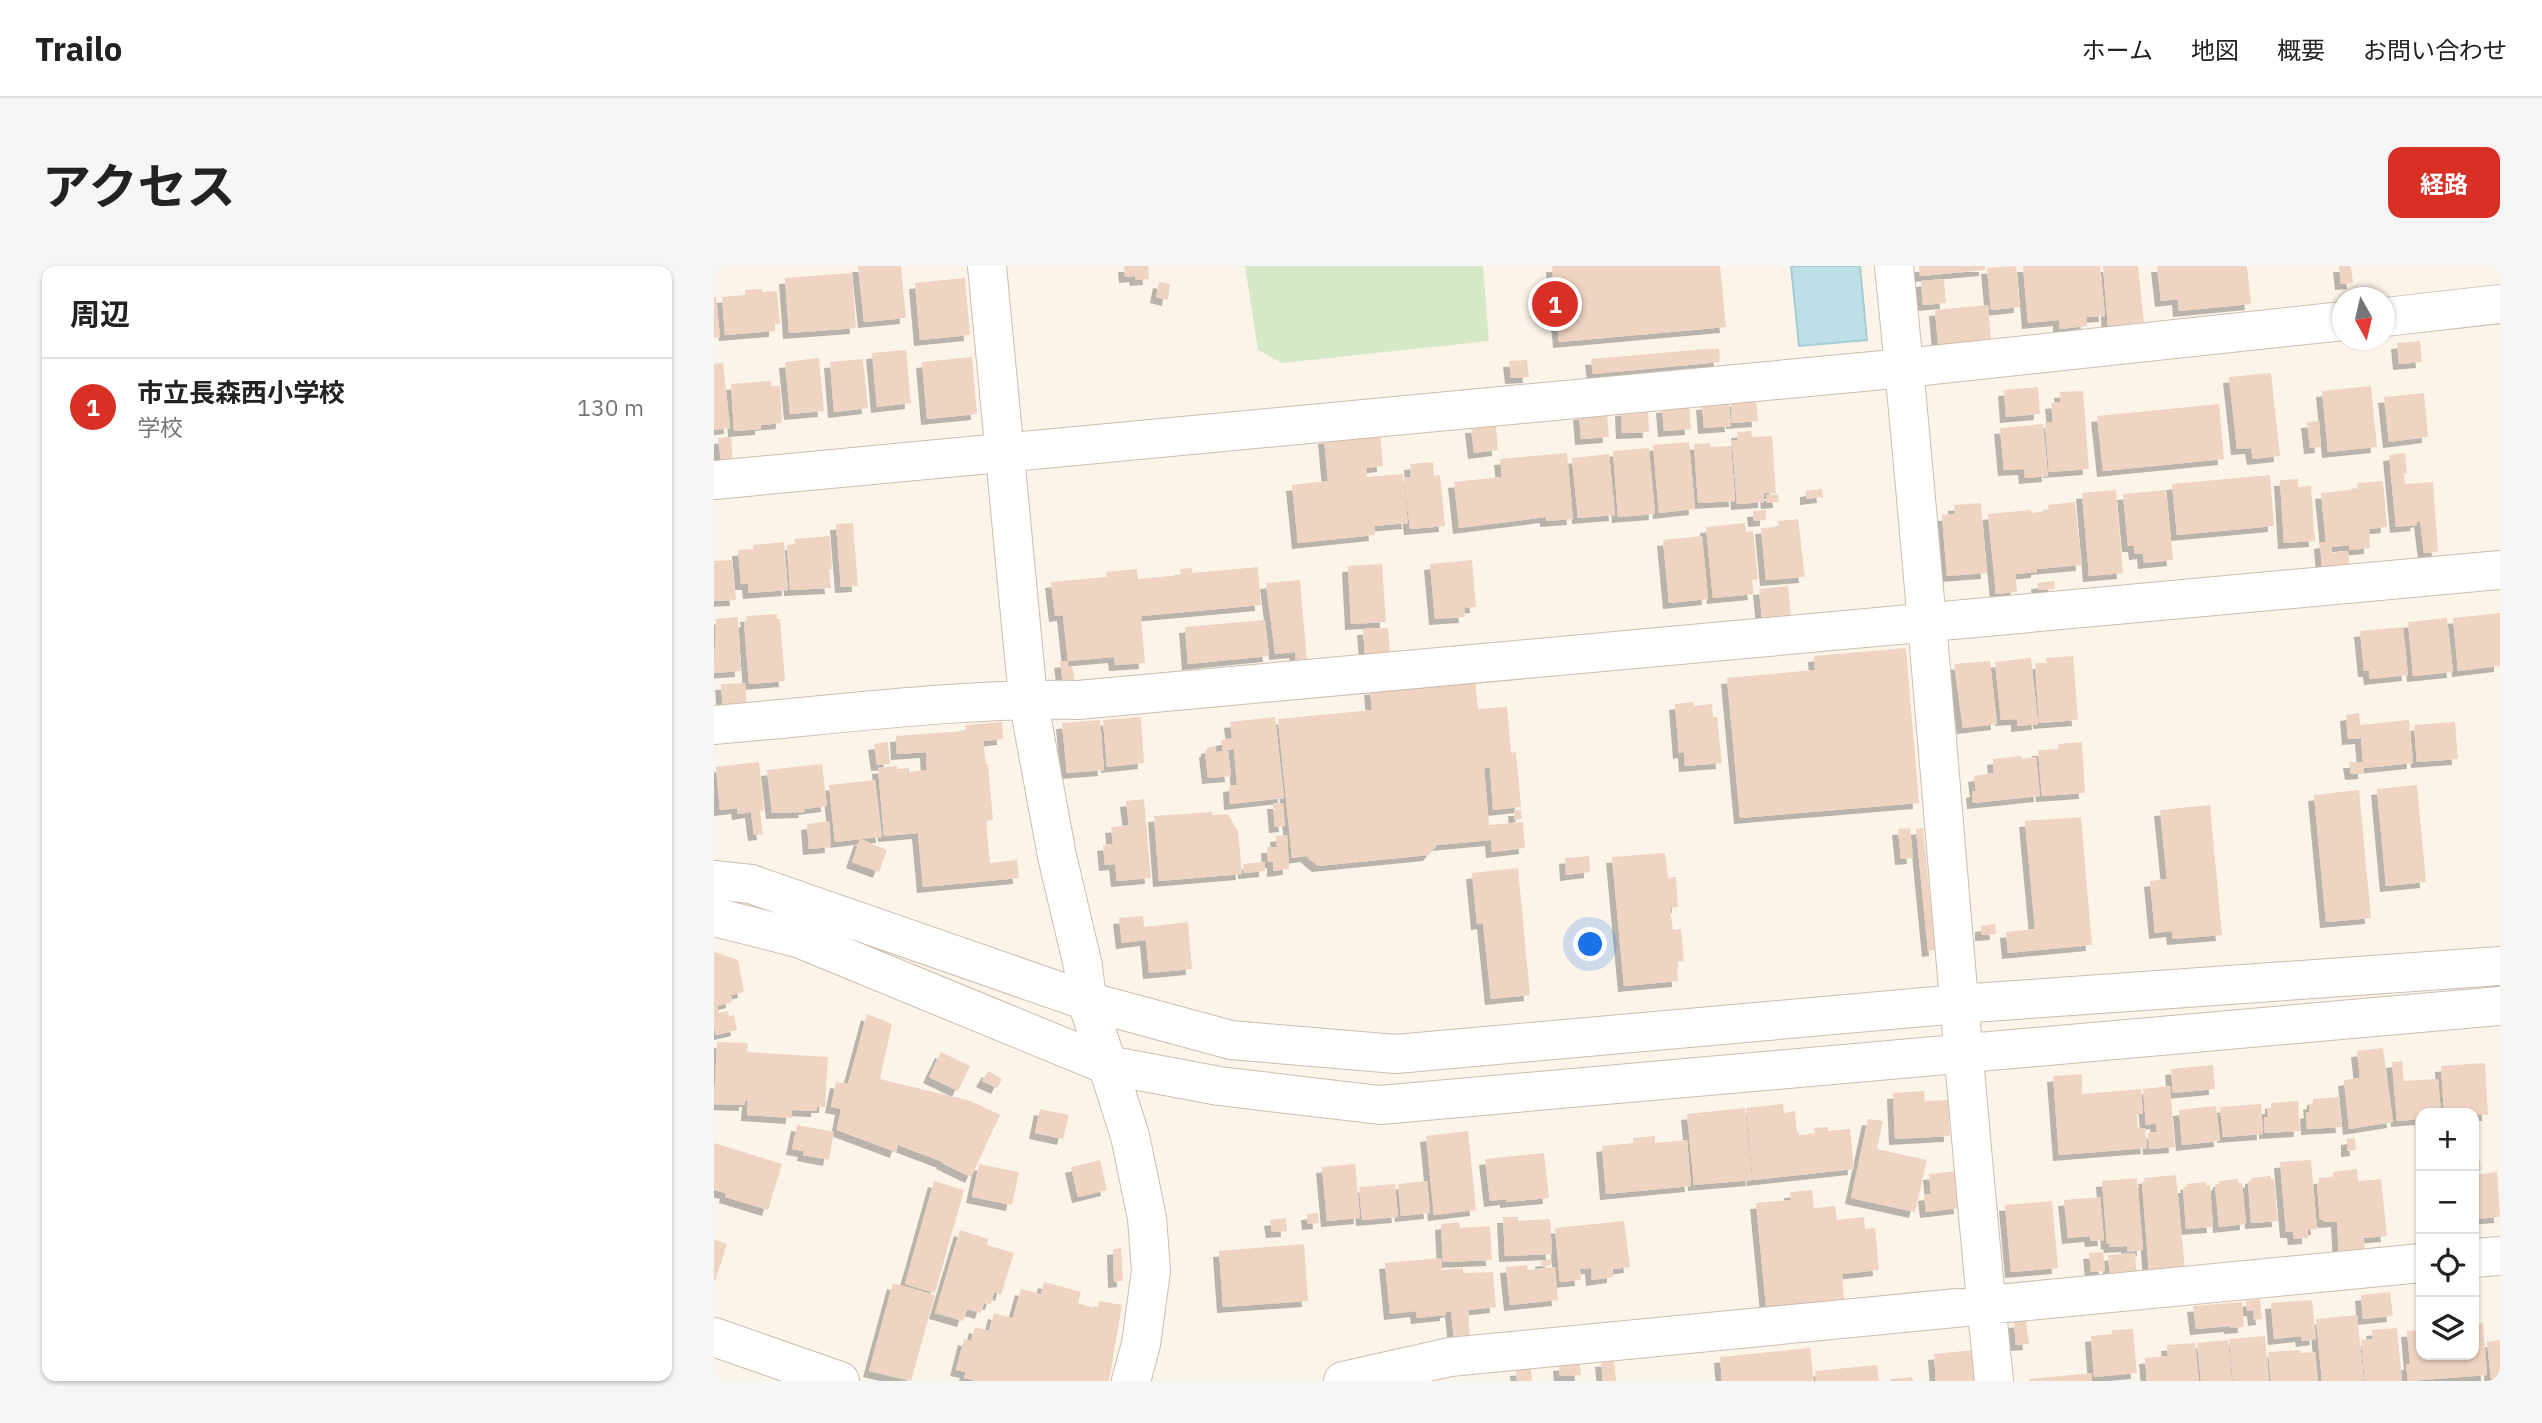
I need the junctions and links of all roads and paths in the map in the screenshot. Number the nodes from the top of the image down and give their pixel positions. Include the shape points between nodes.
1 (987, 266) edge
2 (1894, 266) edge
3 (2500, 304) edge
4 (2395, 316) edge
5 (2332, 322) edge
6 (1905, 368) junction
7 (1005, 451) junction
8 (714, 481) edge
9 (2500, 570) edge
10 (1927, 621) junction
11 (1028, 699) junction
12 (714, 725) edge
13 (714, 880) edge
14 (714, 917) edge
15 (2500, 966) edge
16 (1087, 1001) junction
17 (1958, 1004) junction
18 (2500, 1006) edge
19 (1963, 1054) junction
20 (1107, 1065) junction
21 (2500, 1256) edge
22 (2479, 1258) edge
23 (2416, 1264) edge
24 (1986, 1306) junction
25 (714, 1337) edge
26 (840, 1381) edge
27 (1131, 1381) edge
28 (1343, 1381) edge
29 (1994, 1381) edge

1 - 7 street
2 - 6 street
3 - 4 street
5 - 6 street
6 - 7 street
6 - 10 street
7 - 8 street
7 - 11 street
9 - 10 street
10 - 11 street via 1078,701
10 - 17 street
11 - 12 street
11 - 16 street
13 - 16 street via 751,884
14 - 20 street via 798,938
15 - 17 street
16 - 17 street via 1231,1040 1396,1054
16 - 20 street
17 - 19 street
18 - 19 street
19 - 20 street via 1380,1105 1219,1086
19 - 24 street
20 - 27 street via 1130,1136 1147,1218 1151,1271
21 - 22 street
23 - 24 street
24 - 28 street via 1450,1357
24 - 29 street
25 - 26 street

